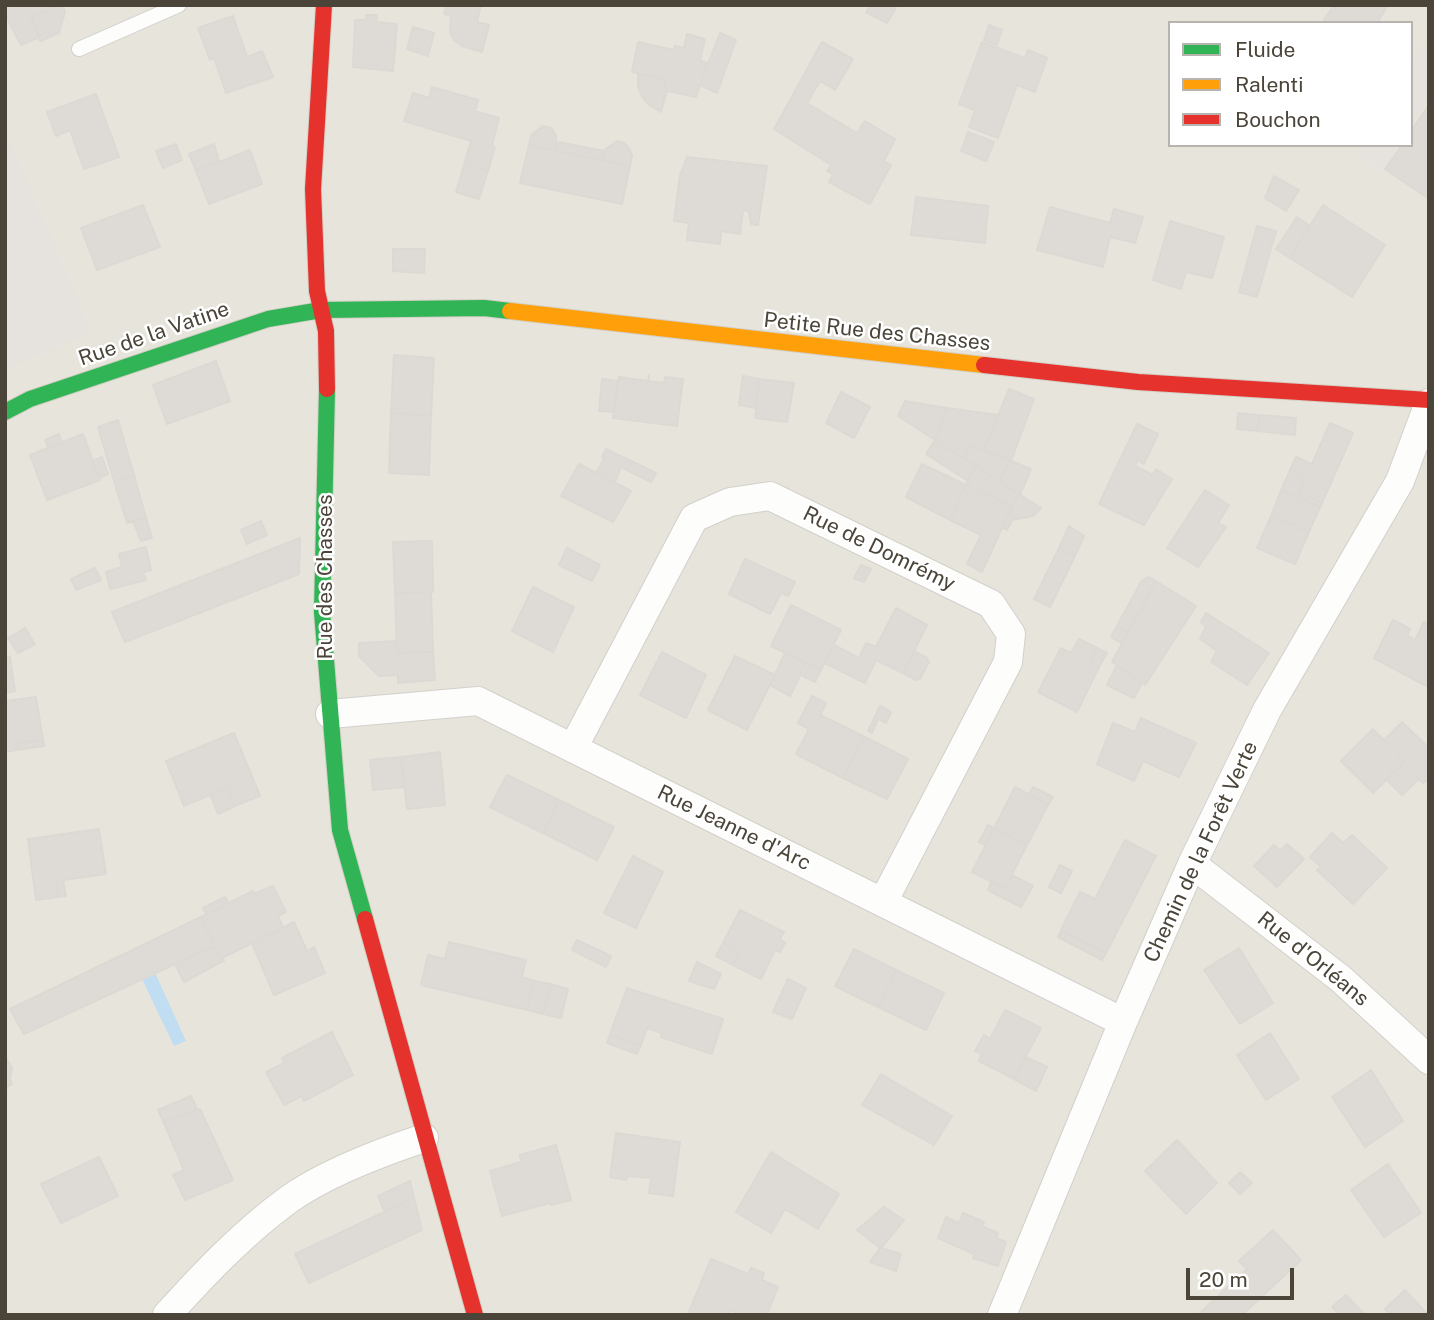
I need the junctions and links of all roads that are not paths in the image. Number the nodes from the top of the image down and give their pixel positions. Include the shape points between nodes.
1 (179, 5) edge
2 (324, 5) edge
3 (79, 49) dead end
4 (321, 310) junction
5 (1429, 401) edge
6 (5, 412) edge
7 (330, 714) junction
8 (573, 748) junction
9 (1192, 864) junction
10 (883, 902) junction
11 (1123, 1022) junction
12 (1429, 1060) edge
13 (424, 1138) junction
14 (167, 1315) edge
15 (475, 1315) edge
16 (1002, 1315) edge

1 - 3 lane
2 - 4 street, Rue des Chasses via 313,188
4 - 5 street, Petite Rue des Chasses via 484,308 1138,382
4 - 6 street, Rue de la Vatine via 256,323 43,394
4 - 7 street, Rue des Chasses via 327,375 322,612
5 - 9 street, Chemin de la Forêt Verte via 1399,481 1267,710
7 - 8 street, Rue Jeanne d'Arc via 478,701
7 - 13 street, Rue des Chasses via 340,830
8 - 10 street, Rue Jeanne d'Arc
8 - 10 street, Rue de Domrémy via 694,519 730,502 770,496 991,604 1011,634 1008,662
9 - 11 street, Chemin de la Forêt Verte
9 - 12 street, Rue d'Orléans via 1340,979
10 - 11 street, Rue Jeanne d'Arc
11 - 16 street, Chemin de la Forêt Verte
13 - 14 street via 379,1153 289,1199 208,1269
13 - 15 street, Rue des Chasses

